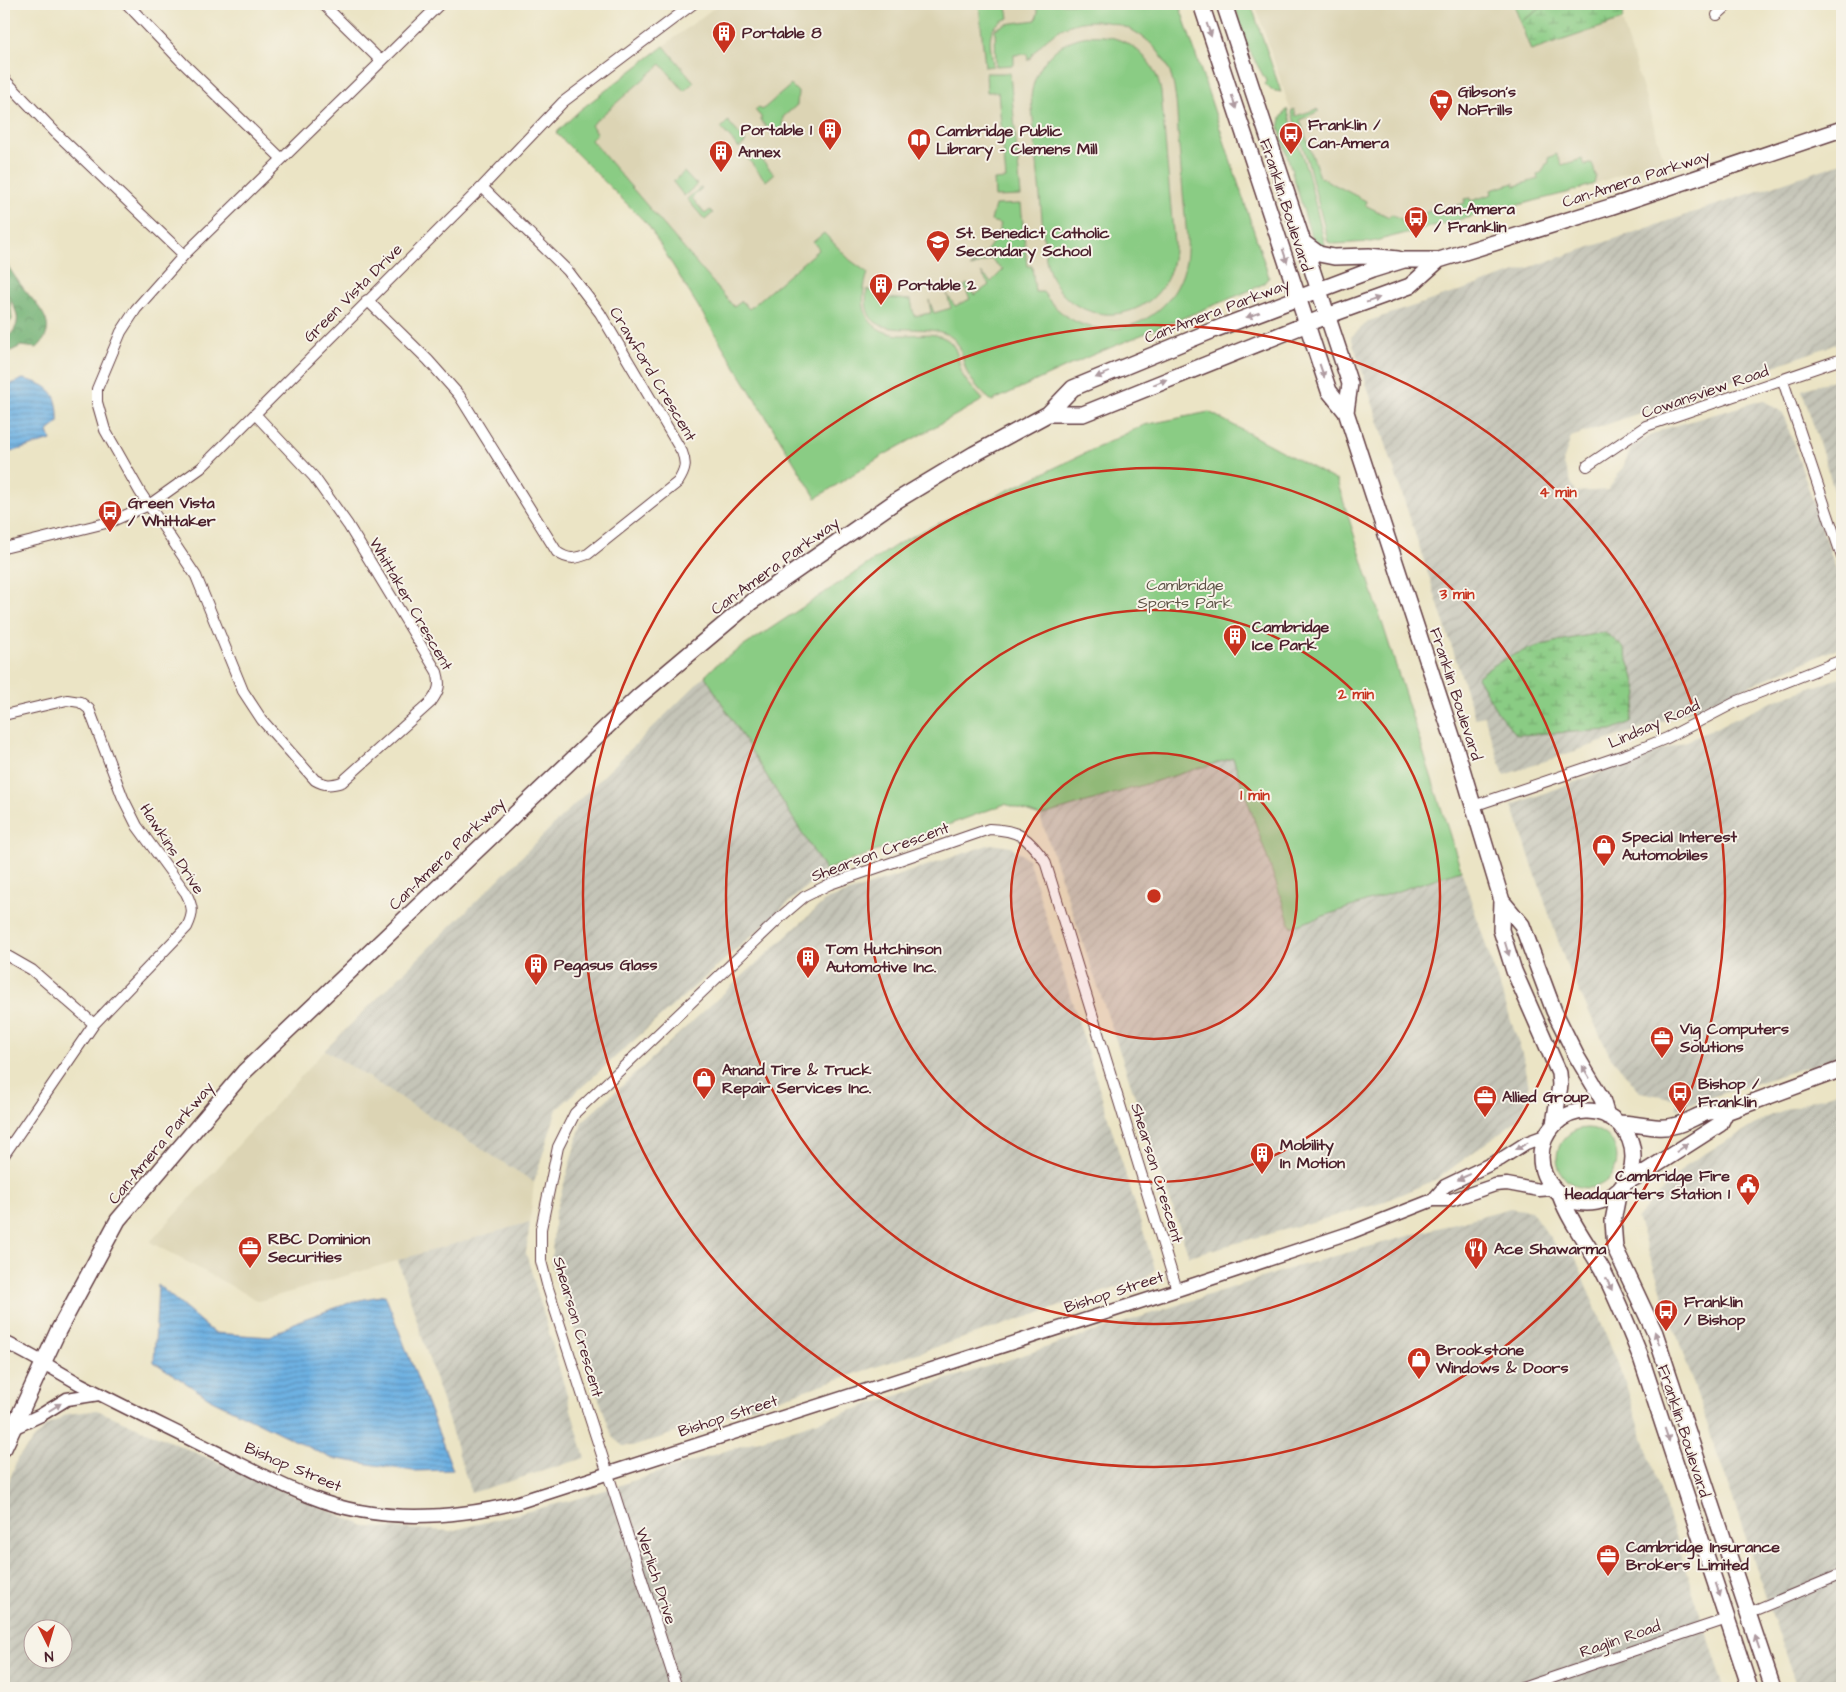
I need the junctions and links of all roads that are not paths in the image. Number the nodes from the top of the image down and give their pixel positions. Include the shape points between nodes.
1 (127, 4) edge
2 (323, 4) edge
3 (440, 4) edge
4 (693, 4) edge
5 (1201, 4) edge
6 (1224, 4) edge
7 (1729, 4) edge
8 (1717, 16) dead end
9 (381, 61) junction
10 (4, 79) edge
11 (1842, 129) edge
12 (282, 159) junction
13 (482, 187) junction
14 (1304, 243) junction
15 (184, 255) junction
16 (1404, 260) junction
17 (1439, 260) junction
18 (1319, 290) junction
19 (1298, 298) junction
20 (367, 300) junction
21 (1327, 316) junction
22 (1306, 324) junction
23 (1842, 359) edge
24 (1783, 381) junction
25 (1346, 412) junction
26 (255, 414) junction
27 (1048, 414) junction
28 (1587, 466) dead end
29 (149, 505) junction
30 (4, 548) edge
31 (1842, 557) edge
32 (1842, 660) edge
33 (4, 715) edge
34 (1474, 806) junction
35 (1502, 901) junction
36 (4, 954) edge
37 (94, 1024) junction
38 (1842, 1069) edge
39 (1726, 1112) junction
40 (1613, 1119) junction
41 (1554, 1124) junction
42 (1545, 1136) junction
43 (4, 1155) edge
44 (1622, 1186) junction
45 (1557, 1192) junction
46 (1433, 1200) junction
47 (1177, 1290) junction
48 (4, 1342) edge
49 (43, 1363) junction
50 (99, 1394) junction
51 (13, 1428) junction
52 (4, 1448) edge
53 (606, 1473) junction
54 (1842, 1574) edge
55 (1748, 1613) junction
56 (1727, 1619) junction
57 (677, 1688) edge
58 (1522, 1688) edge
59 (1750, 1688) edge
60 (1773, 1688) edge

1 - 12 street
2 - 9 street
3 - 9 street
4 - 13 street, Green Vista Drive via 563,102
5 -> 19 main road, Franklin Boulevard
6 - 14 main road, Franklin Boulevard
7 - 8 street
9 - 12 street
10 - 15 street via 56,134
11 - 17 main road, Can-Amera Parkway
12 - 15 street
13 - 20 street, Green Vista Drive
13 - 20 street, Crawford Crescent via 568,271 600,314 682,452 685,470 678,482 588,554 575,559 564,558 557,552 459,395
14 - 16 main road via 1319,254 1334,257
14 - 18 main road, Franklin Boulevard
15 - 29 street via 136,309 121,332 97,389 96,402 105,430
16 - 17 main road, Can-Amera Parkway
16 - 18 main road, Can-Amera Parkway
21 -> 17 main road, Can-Amera Parkway via 1410,286
18 - 19 main road, Can-Amera Parkway
18 - 21 main road, Franklin Boulevard
19 - 22 main road, Franklin Boulevard
19 -> 27 main road, Can-Amera Parkway via 1073,388
20 - 26 street, Green Vista Drive
21 - 22 main road, Can-Amera Parkway
21 - 25 main road, Franklin Boulevard via 1350,384
22 -> 25 main road, Franklin Boulevard via 1329,392
27 -> 22 main road, Can-Amera Parkway via 1083,414
23 - 24 street, Cowansview Road
24 - 28 street, Cowansview Road via 1646,426
24 - 31 street, Cowansview Road
25 - 34 main road, Franklin Boulevard
26 - 29 street, Green Vista Drive via 201,468
26 - 29 street, Whittaker Crescent via 314,477 348,525 440,682 431,702 342,782 323,785 316,780 262,720 243,691 196,576
27 - 49 main road, Can-Amera Parkway via 896,501 751,602 638,697 244,1072 118,1220
29 - 30 street, Green Vista Drive via 110,522
32 - 34 street, Lindsay Road via 1738,701 1667,738 1630,753
33 - 37 street, Hawkins Drive via 67,700 80,702 89,709 137,826 192,905 193,915 187,927
34 - 35 main road, Franklin Boulevard
40 -> 35 main road, Franklin Boulevard via 1554,1010 1522,925
35 -> 41 main road, Franklin Boulevard via 1501,930 1514,971 1559,1073
36 - 37 street via 32,970
37 - 43 street, Hawkins Drive
38 - 39 main road
39 - 40 main road via 1713,1109 1664,1128
44 -> 39 main road via 1720,1124
40 - 41 main road via 1594,1111 1579,1111
40 - 44 main road via 1628,1136 1632,1151 1632,1167
41 - 42 main road
42 - 45 main road via 1540,1154 1543,1173
42 -> 46 street, Bishop Street via 1445,1186
44 - 45 main road via 1606,1199 1591,1203 1575,1202
55 -> 44 main road, Franklin Boulevard via 1655,1333 1615,1248 1612,1221
45 - 46 street, Bishop Street via 1507,1184 1451,1200
45 -> 56 main road, Franklin Boulevard via 1602,1270 1641,1358
46 - 47 street, Bishop Street via 1352,1232
47 - 53 street, Bishop Street
47 - 53 street, Shearson Crescent via 1045,861 1026,837 1007,829 990,829 830,884 804,897 575,1113 558,1147 541,1229 540,1262
48 - 49 street, Bishop Street
49 - 50 street, Bishop Street
49 - 51 main road, Can-Amera Parkway
51 -> 50 street via 67,1399
50 - 53 street, Bishop Street via 266,1478 313,1498 371,1512 443,1515 485,1510
51 - 52 main road, Can-Amera Parkway
53 - 57 street, Werlich Drive
54 - 55 street
60 -> 55 main road, Franklin Boulevard
56 - 58 street, Raglin Road
56 - 59 main road, Franklin Boulevard

